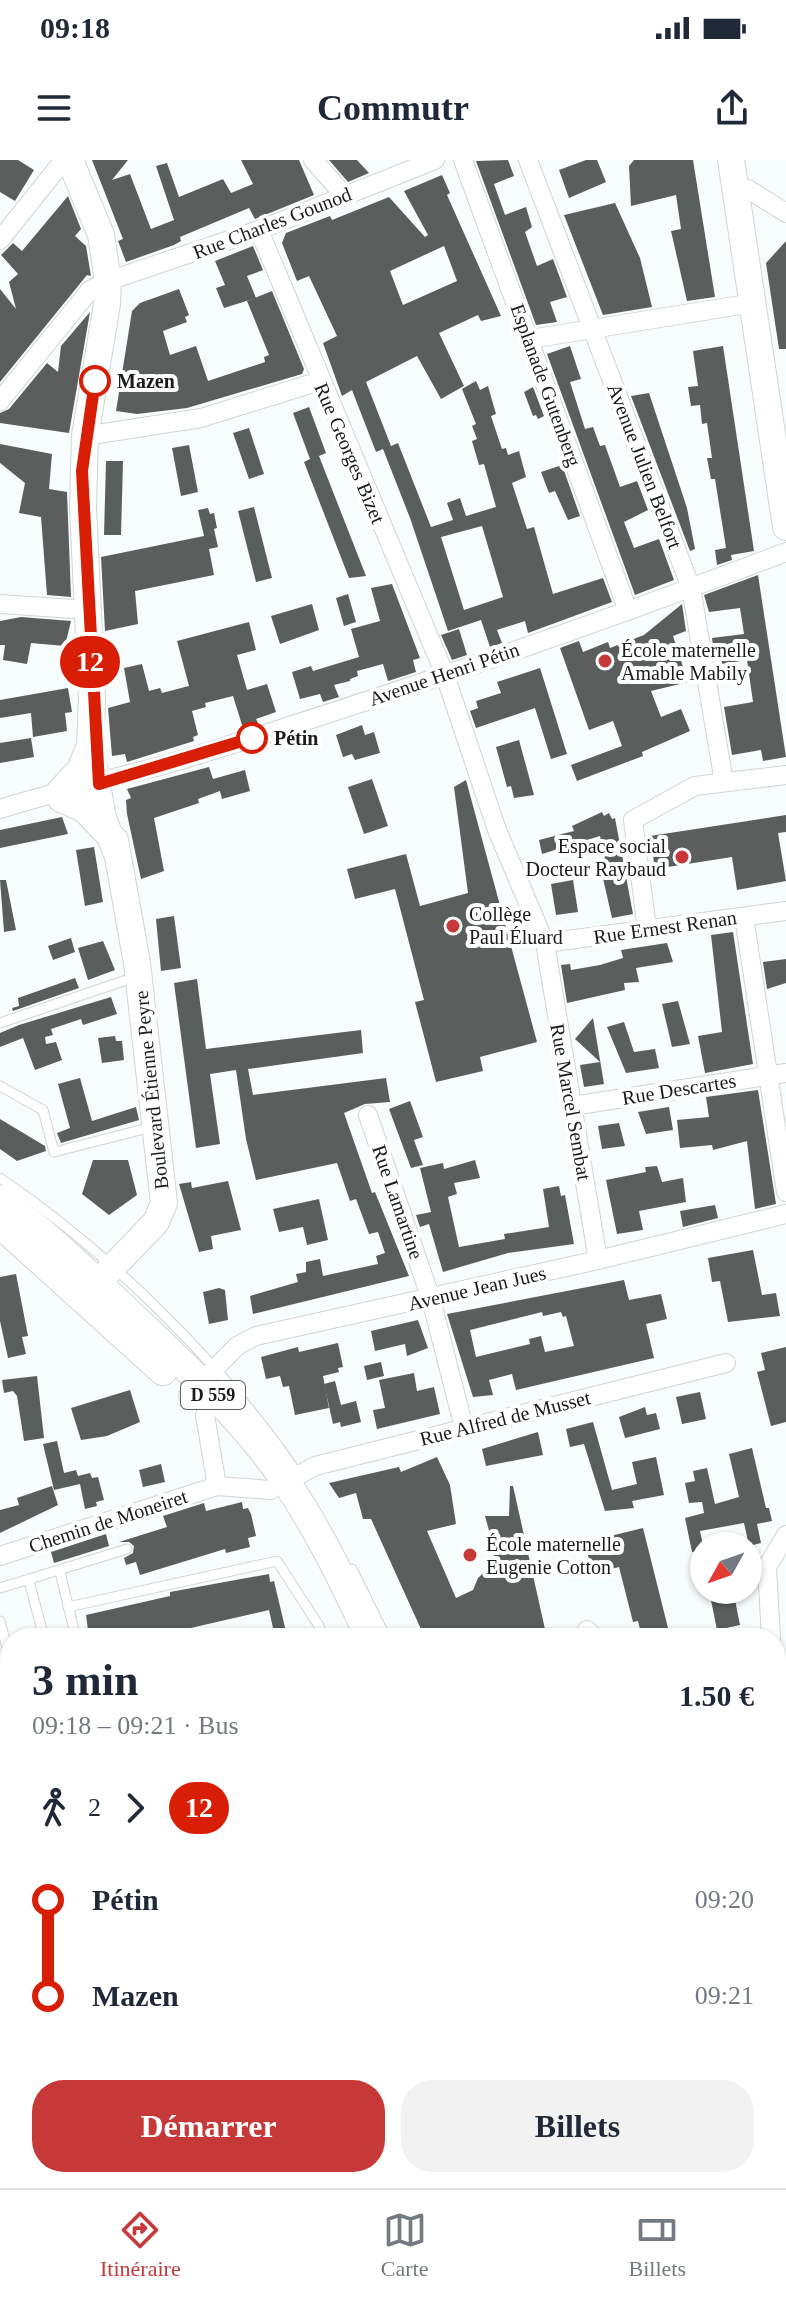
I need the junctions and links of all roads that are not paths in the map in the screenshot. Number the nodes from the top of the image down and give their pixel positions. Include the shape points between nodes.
1 (67, 160) edge
2 (313, 160) edge
3 (435, 160) edge
4 (463, 160) edge
5 (528, 160) edge
6 (731, 160) edge
7 (736, 191) junction
8 (344, 195) junction
9 (786, 213) edge
10 (259, 230) junction
11 (0, 240) edge
12 (108, 281) junction
13 (753, 303) junction
14 (593, 329) junction
15 (530, 339) junction
16 (320, 381) junction
17 (0, 401) edge
18 (85, 436) junction
19 (786, 527) edge
20 (786, 552) edge
21 (691, 588) junction
22 (0, 604) edge
23 (88, 610) junction
24 (628, 611) junction
25 (445, 675) junction
26 (92, 700) junction
27 (90, 746) junction
28 (786, 775) edge
29 (724, 782) junction
30 (99, 784) junction
31 (61, 795) junction
32 (0, 810) edge
33 (113, 845) junction
34 (786, 911) edge
35 (744, 917) junction
36 (647, 929) junction
37 (545, 943) junction
38 (139, 976) junction
39 (0, 1023) edge
40 (777, 1074) edge
41 (0, 1086) edge
42 (572, 1106) junction
43 (368, 1115) dead end
44 (156, 1127) junction
45 (0, 1178) edge
46 (786, 1192) edge
47 (0, 1199) edge
48 (786, 1214) edge
49 (0, 1224) edge
50 (598, 1260) junction
51 (98, 1282) junction
52 (431, 1299) junction
53 (726, 1363) dead end
54 (202, 1390) junction
55 (464, 1428) junction
56 (290, 1483) junction
57 (217, 1486) junction
58 (786, 1535) edge
59 (127, 1549) dead end
60 (0, 1556) edge
61 (349, 1564) dead end
62 (60, 1572) junction
63 (29, 1581) junction
64 (0, 1588) edge
65 (68, 1607) junction
66 (41, 1628) edge
67 (73, 1628) edge
68 (320, 1628) edge
69 (346, 1628) edge
70 (365, 1628) edge
71 (381, 1628) edge
72 (771, 1628) edge

1 - 11 street
1 - 12 street via 101,235
2 - 8 street
3 - 8 street, Rue Charles Gounod
4 - 15 street, Esplanade Gutenberg
5 - 14 street, Avenue Julien Belfort
6 - 7 street
7 - 9 street via 748,189
7 - 13 street
8 - 10 street, Rue Charles Gounod
10 - 12 street, Rue Charles Gounod
10 - 16 street, Rue Georges Bizet
12 - 17 street via 90,290
12 - 18 street
13 - 14 street
13 - 19 street
14 - 15 street
14 - 21 street, Avenue Julien Belfort
15 - 24 street, Esplanade Gutenberg
16 - 18 street via 201,418
16 - 25 street, Rue Georges Bizet
18 - 23 street via 82,495
20 - 21 street, Avenue Henri Pétin
21 - 24 street, Avenue Henri Pétin
21 - 29 street, Avenue Julien Belfort
22 - 23 street
23 - 26 street
24 - 25 street, Avenue Henri Pétin
25 - 30 street, Avenue Henri Pétin
25 - 37 street, Rue Georges Bizet via 497,830
26 - 27 street
26 - 30 street
27 - 30 street
27 - 31 street
28 - 29 street
29 - 36 street via 695,786 633,820
30 - 31 street, Avenue Henri Pétin
30 - 33 street, Boulevard Étienne Peyre via 113,816
31 - 32 street, Avenue Henri Pétin
31 - 33 street via 84,809
33 - 38 street, Boulevard Étienne Peyre
34 - 35 street, Rue Ernest Renan
35 - 36 street, Rue Ernest Renan
35 - 40 street
36 - 37 street, Rue Ernest Renan
37 - 42 street, Rue Marcel Sembat
38 - 39 lane
38 - 44 street, Boulevard Étienne Peyre
40 - 42 street, Rue Descartes
40 - 46 street
41 - 44 lane via 43,1110 54,1152
42 - 50 street, Rue Marcel Sembat
43 - 52 street, Rue Lamartine
44 - 51 street, Boulevard Étienne Peyre via 164,1203 156,1222
45 - 51 lane via 39,1205
47 - 51 main road, D 559
48 - 50 street, Avenue Jean Jues
49 - 51 main road, D 559
50 - 52 street, Avenue Jean Jues
51 - 54 main road, D 559
51 - 54 lane
52 - 54 street, Avenue Jean Jues via 256,1336 237,1346
52 - 55 street, Rue Lamartine
53 - 55 street, Rue Alfred de Musset
54 - 56 main road, D 559
54 - 56 lane
54 - 57 street
55 - 56 street, Rue Alfred de Musset via 315,1466
56 - 57 street, Chemin de Moneiret
56 - 69 main road, D 559 via 310,1556
56 - 70 main road, D 559
57 - 60 street, Chemin de Moneiret
58 - 72 street via 767,1567
59 - 62 lane
61 - 71 lane
62 - 63 lane
62 - 65 lane
63 - 64 lane
63 - 66 lane
65 - 67 lane
65 - 68 lane via 277,1561

